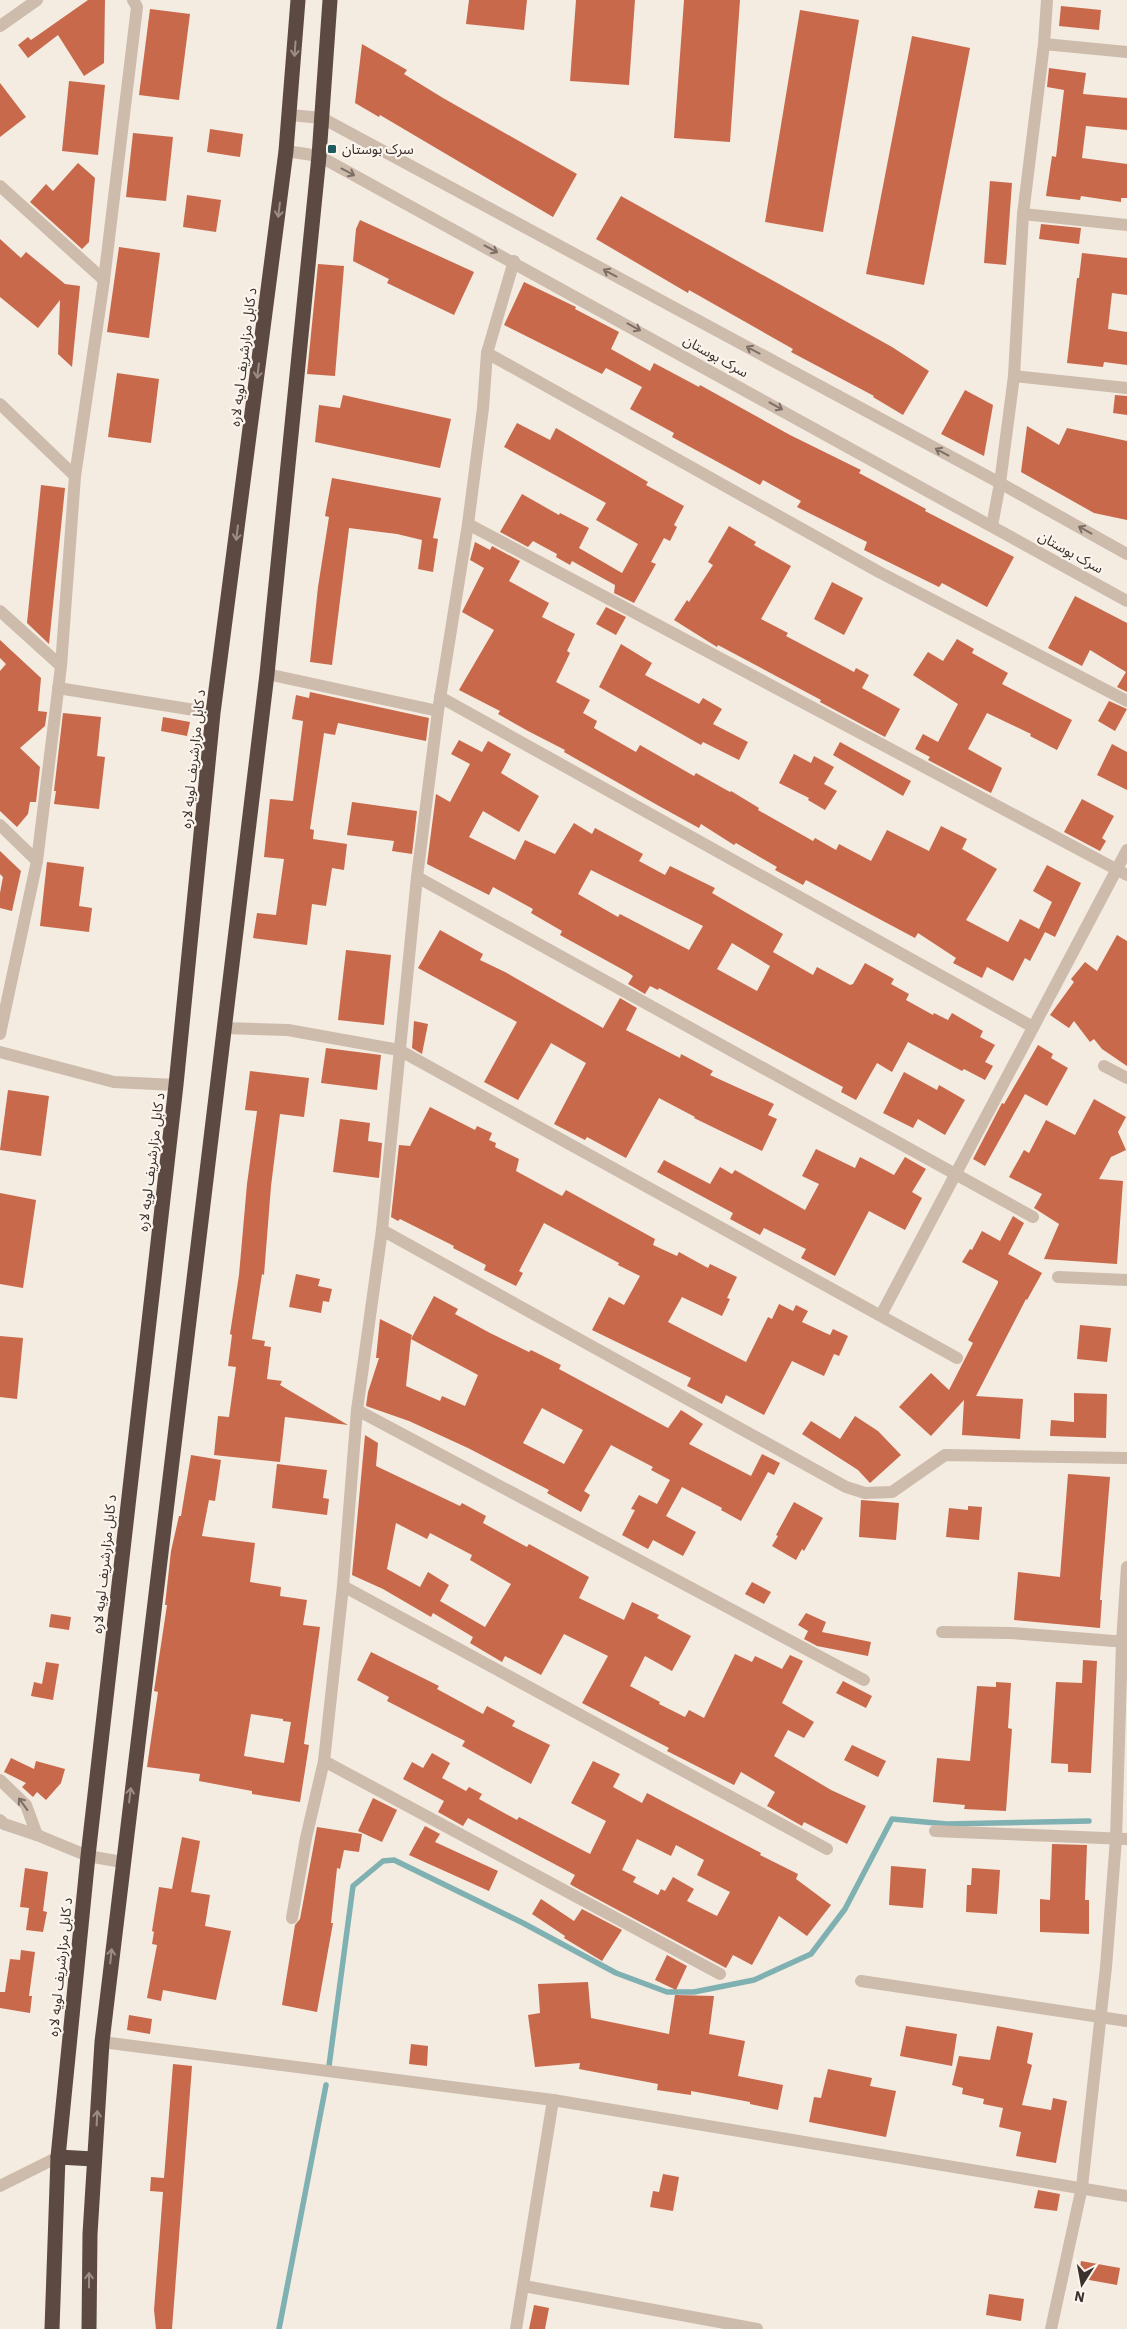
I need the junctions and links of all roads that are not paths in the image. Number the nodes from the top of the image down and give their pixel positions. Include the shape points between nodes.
1 (37, 0) edge
2 (133, 0) edge
3 (298, 0) edge
4 (330, 0) edge
5 (1047, 0) edge
6 (0, 26) edge
7 (1044, 44) junction
8 (1127, 52) edge
9 (290, 115) junction
10 (322, 118) junction
11 (286, 151) junction
12 (319, 156) junction
13 (0, 186) edge
14 (1023, 214) junction
15 (1127, 224) edge
16 (514, 261) junction
17 (104, 280) junction
18 (487, 353) junction
19 (1014, 376) junction
20 (1127, 388) edge
21 (0, 404) edge
22 (75, 476) junction
23 (1000, 483) junction
24 (468, 524) junction
25 (992, 526) junction
26 (1127, 554) edge
27 (1127, 601) edge
28 (0, 611) edge
29 (61, 666) junction
30 (267, 674) junction
31 (58, 688) junction
32 (440, 697) junction
33 (1127, 701) edge
34 (438, 711) junction
35 (213, 713) junction
36 (0, 825) edge
37 (1127, 850) edge
38 (37, 861) junction
39 (1122, 873) edge
40 (417, 877) junction
41 (1032, 1027) junction
42 (224, 1028) junction
43 (0, 1034) edge
44 (399, 1050) junction
45 (0, 1052) edge
46 (1104, 1066) dead end
47 (1127, 1078) edge
48 (176, 1085) junction
49 (956, 1174) junction
50 (1033, 1217) dead end
51 (382, 1230) junction
52 (1058, 1277) dead end
53 (1127, 1280) edge
54 (882, 1316) junction
55 (957, 1358) dead end
56 (357, 1410) junction
57 (1127, 1458) edge
58 (1127, 1567) edge
59 (343, 1586) junction
60 (942, 1632) dead end
61 (1124, 1642) edge
62 (864, 1680) dead end
63 (324, 1761) junction
64 (0, 1780) edge
65 (0, 1820) edge
66 (935, 1831) dead end
67 (37, 1835) junction
68 (1122, 1839) edge
69 (826, 1849) dead end
70 (88, 1856) junction
71 (122, 1862) junction
72 (292, 1918) dead end
73 (720, 1974) dead end
74 (861, 1981) dead end
75 (1101, 2017) junction
76 (1127, 2021) edge
77 (102, 2042) junction
78 (553, 2100) junction
79 (58, 2157) junction
80 (94, 2159) junction
81 (0, 2186) edge
82 (1082, 2188) junction
83 (1127, 2196) edge
84 (524, 2286) junction
85 (52, 2329) edge
86 (89, 2329) edge
87 (516, 2329) edge
88 (757, 2329) edge
89 (1051, 2329) edge

1 - 6 street
2 - 17 street via 138,7
3 -> 9 highway, د کابل مزارشریف لویه لاره
4 - 10 highway
5 - 7 street
7 - 8 street
7 - 14 street
9 - 10 street, سرک بوستان
9 - 11 highway, د کابل مزارشریف لویه لاره
10 - 12 highway
23 -> 10 street, سرک بوستان
11 - 12 street, سرک بوستان
11 -> 35 highway, د کابل مزارشریف لویه لاره
12 -> 16 street, سرک بوستان
12 - 30 highway
13 - 17 street
14 - 15 street
14 - 19 street
16 - 18 street
16 -> 25 street, سرک بوستان
17 - 22 street
18 - 24 street
18 - 33 street via 879,572
19 - 20 street
19 - 23 street
21 - 22 street
22 - 29 street
23 - 25 street
26 -> 23 street, سرک بوستان
24 - 32 street
24 - 39 street
25 - 27 street, سرک بوستان
28 - 29 street
29 - 31 street
30 - 34 street
30 - 42 highway
31 - 35 street
31 - 38 street
32 - 34 street
32 - 41 street
34 - 40 street
35 - 48 highway, د کابل مزارشریف لویه لاره
36 - 38 street
37 - 39 street
38 - 43 street
39 - 41 street
40 - 44 street
40 - 49 street
41 - 49 street
42 - 44 street via 288,1030
71 -> 42 highway
44 - 51 street
44 - 54 street
45 - 48 street via 114,1082
46 - 47 street
48 - 70 highway, د کابل مزارشریف لویه لاره
49 - 50 street
49 - 54 street
51 - 56 street
51 - 57 street via 846,1487 866,1493 892,1492 945,1455
52 - 53 street
54 - 55 street
56 - 59 street
56 - 62 street
58 - 61 street
59 - 63 street
59 - 69 street
60 - 61 street via 1011,1633
61 - 68 street
63 - 72 street
63 - 73 street
67 -> 64 street via 26,1805
65 - 67 street
66 - 68 street
67 - 70 street
68 - 75 street
70 - 71 street
70 - 79 highway, د کابل مزارشریف لویه لاره
77 -> 71 highway
74 - 75 street
75 - 76 street
75 - 82 street
77 - 78 street
80 -> 77 highway
78 - 82 street
78 - 84 street
79 - 80 highway
79 - 81 street
79 - 85 highway, د کابل مزارشریف لویه لاره
86 -> 80 highway
82 - 83 street
82 - 89 street
84 - 87 street
84 - 88 street

